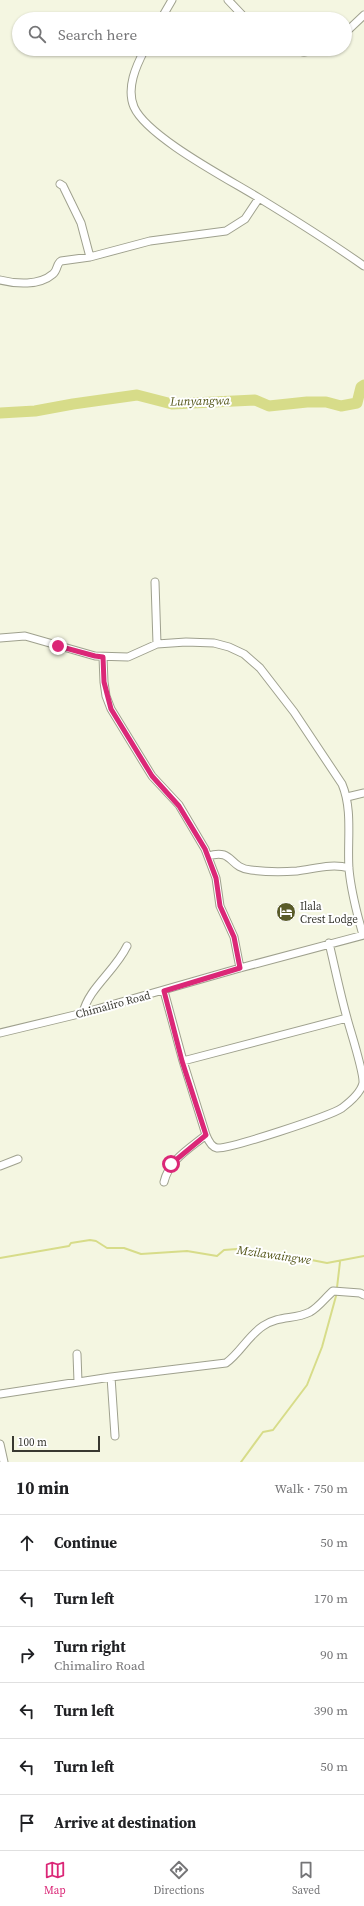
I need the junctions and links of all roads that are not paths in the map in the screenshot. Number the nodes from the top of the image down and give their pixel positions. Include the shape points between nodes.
1 (172, 0) edge
2 (228, 0) edge
3 (165, 12) edge
4 (239, 12) edge
5 (364, 15) edge
6 (352, 26) edge
7 (142, 56) edge
8 (60, 184) dead end
9 (259, 198) junction
10 (90, 257) junction
11 (364, 266) edge
12 (0, 280) edge
13 (155, 582) dead end
14 (0, 638) edge
15 (157, 644) junction
16 (103, 657) junction
17 (364, 792) edge
18 (347, 797) junction
19 (208, 856) junction
20 (349, 868) junction
21 (364, 935) edge
22 (329, 944) junction
23 (127, 946) dead end
24 (240, 968) junction
25 (164, 991) junction
26 (83, 1013) junction
27 (347, 1018) junction
28 (0, 1033) edge
29 (182, 1061) junction
30 (364, 1082) edge
31 (206, 1135) junction
32 (18, 1160) dead end
33 (0, 1166) edge
34 (164, 1182) dead end
35 (364, 1295) edge
36 (77, 1354) dead end
37 (111, 1377) junction
38 (78, 1382) junction
39 (0, 1394) edge
40 (115, 1436) dead end
41 (0, 1444) edge
42 (4, 1462) edge

1 - 3 street
2 - 4 street
5 - 6 street
7 - 9 street via 132,79 134,106 139,115 153,130
8 - 10 street via 78,218
9 - 10 street via 244,219 226,230 150,241
9 - 11 street
10 - 12 street via 59,262 55,272 44,280 23,283
13 - 15 street
14 - 16 street via 25,636
15 - 16 street via 128,657
15 - 18 street via 214,643 244,654 260,668 294,712 342,784
16 - 19 street via 104,682 111,709 152,776 179,806 204,845
17 - 18 street
18 - 20 street
19 - 20 street via 225,855 240,869 280,872 327,866
19 - 24 street via 216,878 220,906 234,937
20 - 21 street via 353,896
21 - 22 street, Chimaliro Road
22 - 24 street, Chimaliro Road
22 - 27 street
23 - 26 street via 116,966 88,998
24 - 25 street, Chimaliro Road
25 - 26 street, Chimaliro Road
25 - 29 street
26 - 28 street, Chimaliro Road
27 - 29 street
27 - 30 street
29 - 31 street
30 - 31 street via 354,1098 341,1109 278,1132 220,1148 209,1143
31 - 34 street via 171,1164
32 - 33 street
35 - 37 street via 336,1291 310,1312 279,1318 263,1326 234,1358 226,1363
36 - 38 street
37 - 38 street
37 - 40 street
38 - 39 street
41 - 42 street

